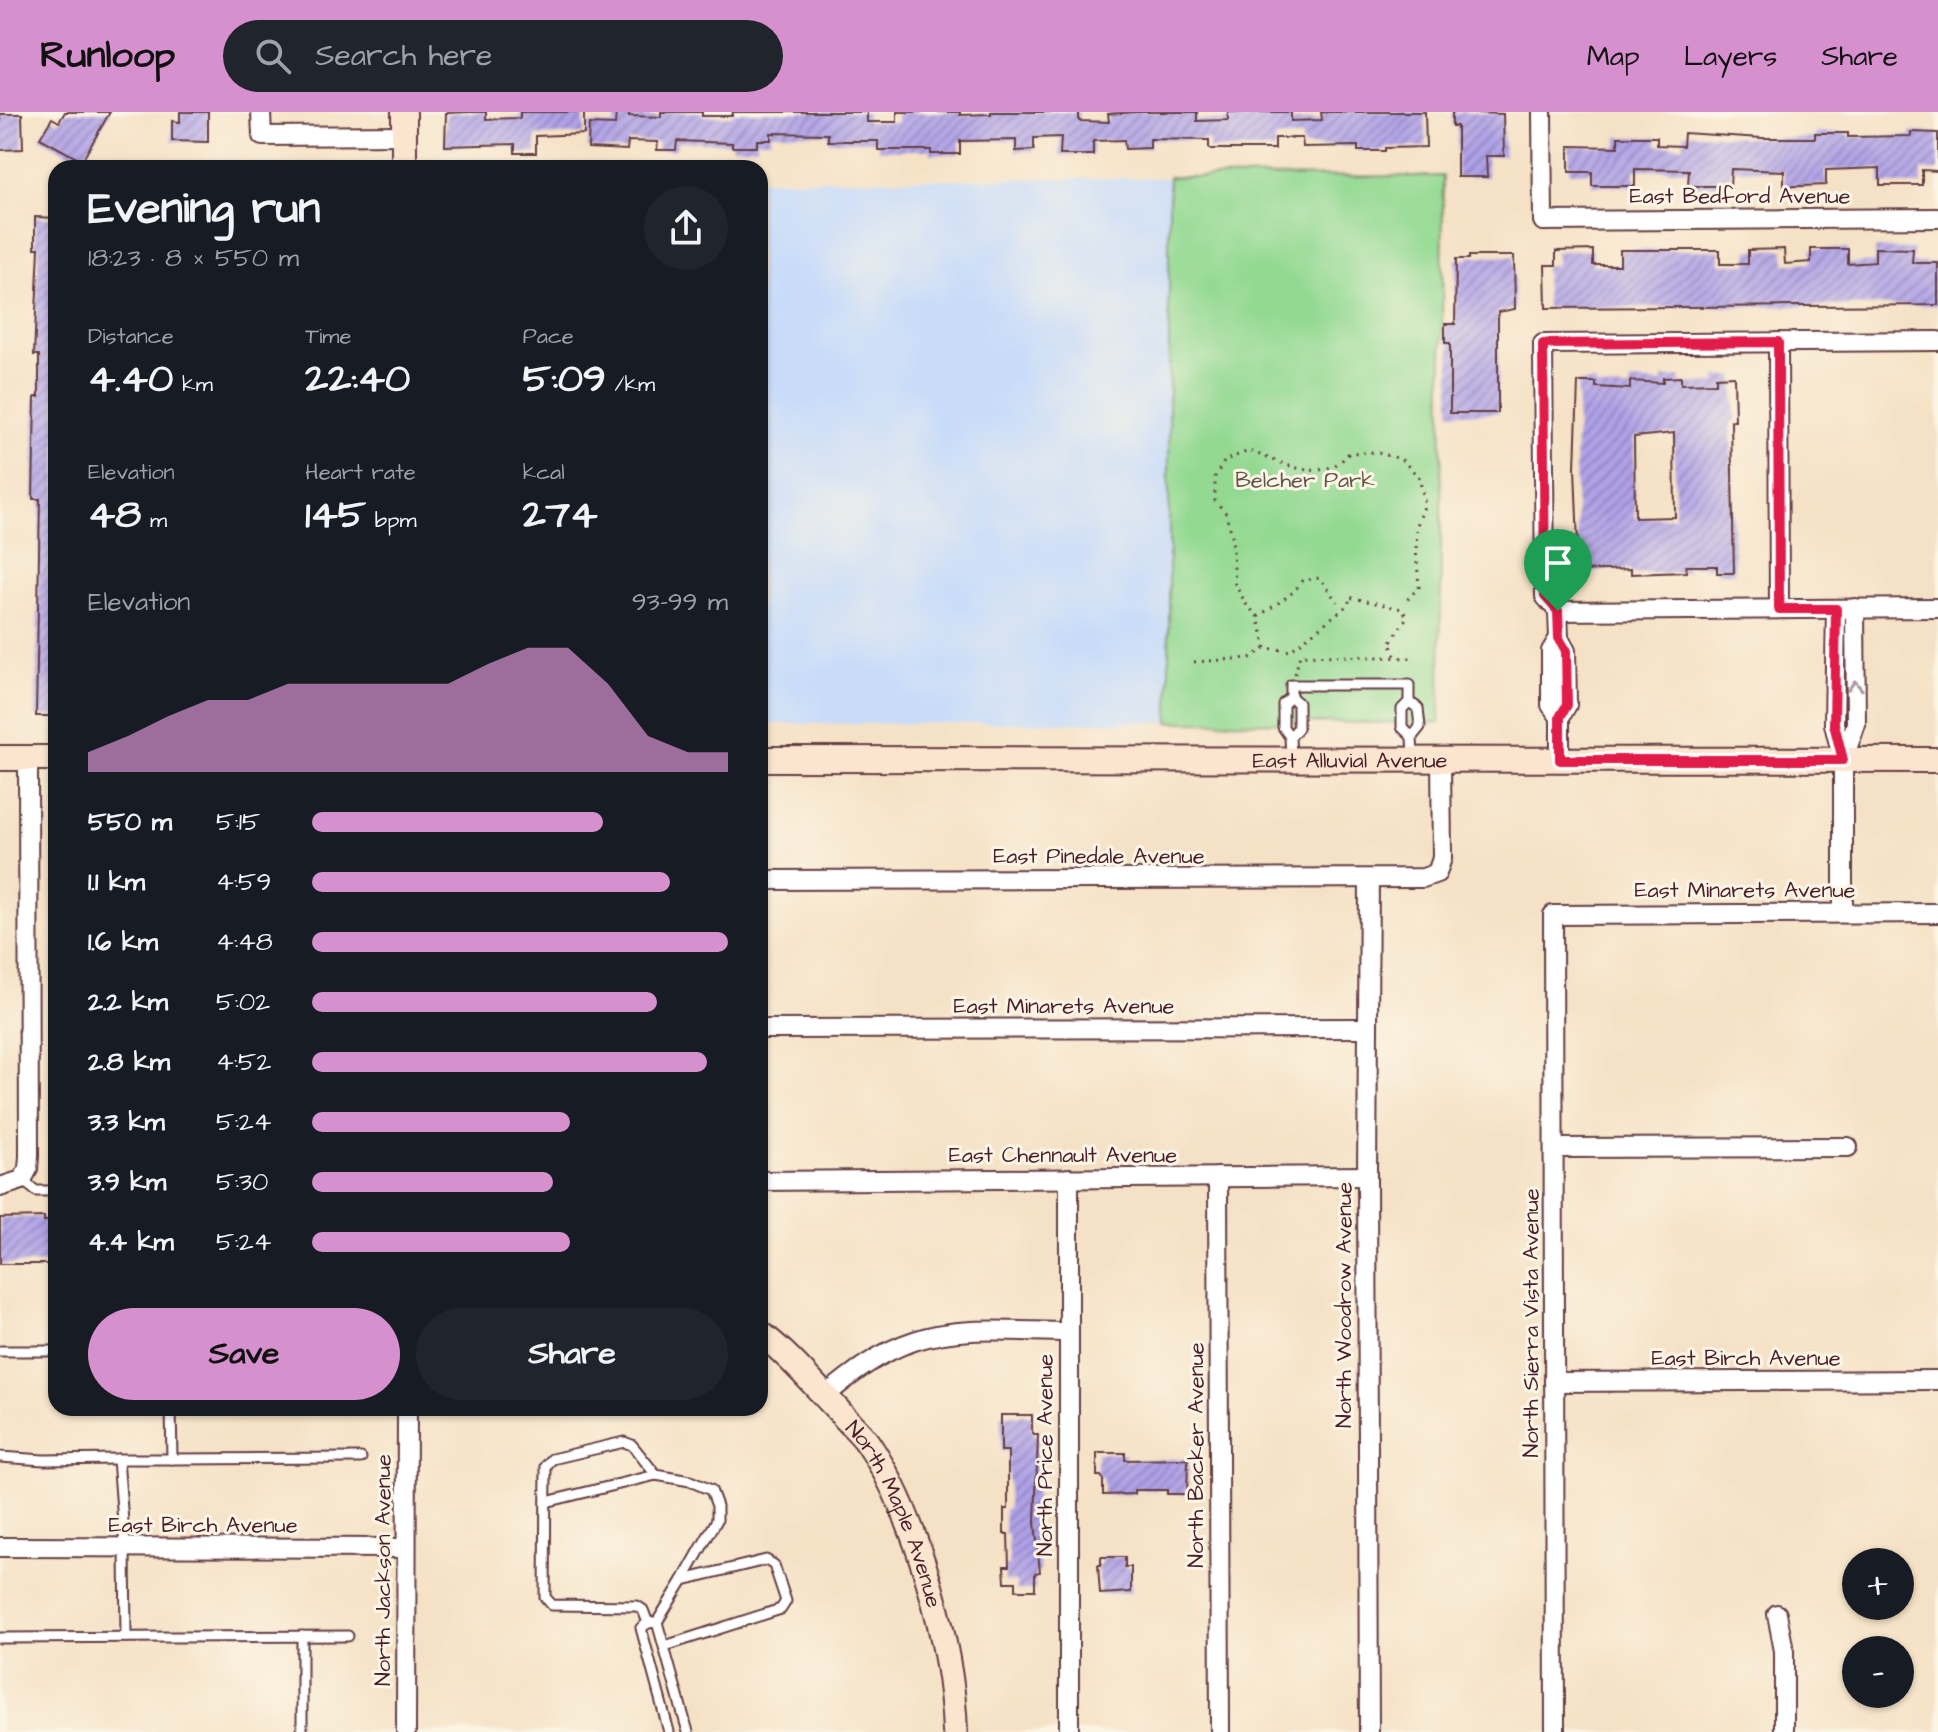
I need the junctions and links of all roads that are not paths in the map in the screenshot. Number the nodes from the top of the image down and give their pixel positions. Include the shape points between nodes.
1 (261, 112) edge
2 (1542, 112) edge
3 (404, 123) edge
4 (404, 160) edge
5 (1938, 218) edge
6 (1938, 341) edge
7 (1778, 342) junction
8 (1938, 608) edge
9 (1779, 609) junction
10 (1845, 609) junction
11 (1558, 611) junction
12 (1291, 697) junction
13 (1409, 702) junction
14 (1291, 748) junction
15 (1413, 748) junction
16 (0, 758) edge
17 (28, 758) junction
18 (48, 758) edge
19 (1441, 758) junction
20 (768, 759) edge
21 (1560, 760) junction
22 (1843, 760) junction
23 (1938, 760) edge
24 (1369, 879) junction
25 (768, 880) edge
26 (1843, 912) junction
27 (1938, 913) edge
28 (1553, 915) joint
29 (1368, 1028) junction
30 (768, 1029) edge
31 (1848, 1147) dead end
32 (1554, 1148) junction
33 (1367, 1176) junction
34 (1218, 1177) junction
35 (1069, 1178) junction
36 (22, 1180) junction
37 (768, 1181) edge
38 (0, 1187) edge
39 (48, 1191) edge
40 (1068, 1332) junction
41 (768, 1341) edge
42 (0, 1351) edge
43 (48, 1351) edge
44 (1938, 1380) edge
45 (1554, 1382) junction
46 (825, 1396) junction
47 (171, 1416) edge
48 (407, 1416) edge
49 (0, 1457) edge
50 (361, 1458) dead end
51 (118, 1459) junction
52 (172, 1459) junction
53 (656, 1475) junction
54 (546, 1502) junction
55 (0, 1547) edge
56 (125, 1547) junction
57 (406, 1548) junction
58 (683, 1580) junction
59 (1777, 1614) dead end
60 (653, 1623) junction
61 (302, 1636) junction
62 (348, 1636) dead end
63 (126, 1637) junction
64 (0, 1638) edge
65 (665, 1646) junction
66 (302, 1732) edge
67 (406, 1732) edge
68 (669, 1732) edge
69 (688, 1732) edge
70 (955, 1732) edge
71 (1069, 1732) edge
72 (1220, 1732) edge
73 (1369, 1732) edge
74 (1555, 1732) edge
75 (1784, 1732) edge

1 - 3 street via 262,136
2 - 5 street, East Bedford Avenue via 1543,221
3 - 4 main road
6 - 7 street
7 - 9 street
7 - 11 street via 1543,344 1545,596
8 - 10 street
9 - 10 street
9 - 11 street
10 - 22 street via 1834,724
11 - 21 street via 1559,638 1551,651 1551,705 1560,717
12 - 13 lane via 1291,685 1409,685
12 - 14 lane via 1298,703 1298,728
12 - 14 lane via 1283,704 1283,727
13 - 15 lane via 1402,709 1402,727
13 - 15 lane via 1418,708 1420,727
14 - 15 main road, East Alluvial Avenue
14 - 20 main road, East Alluvial Avenue
15 - 19 main road, East Alluvial Avenue
16 - 17 main road
17 - 18 main road
17 - 36 street via 29,1156
19 - 21 main road, East Alluvial Avenue
19 - 24 street, East Pinedale Avenue via 1442,858 1437,873
21 - 22 main road, East Alluvial Avenue
22 - 23 main road, East Alluvial Avenue
22 - 26 street
24 - 25 street, East Pinedale Avenue
24 - 29 street, North Woodrow Avenue
26 - 27 street, East Minarets Avenue
26 - 28 street, East Minarets Avenue
28 - 32 street, North Sierra Vista Avenue
29 - 30 street, East Minarets Avenue
29 - 33 street, North Woodrow Avenue
31 - 32 street
32 - 45 street, North Sierra Vista Avenue
33 - 34 street, East Chennault Avenue
33 - 73 street, North Woodrow Avenue
34 - 35 street, East Chennault Avenue
34 - 72 street, North Backer Avenue
35 - 37 street, East Chennault Avenue
35 - 40 street, North Price Avenue
36 - 38 street
36 - 39 lane via 36,1191
40 - 46 street via 952,1333 915,1340 881,1355
40 - 71 street, North Price Avenue
41 - 46 main road, North Maple Avenue
42 - 43 lane
44 - 45 street, East Birch Avenue
45 - 74 street, North Sierra Vista Avenue
46 - 70 main road, North Maple Avenue via 866,1441 904,1512 947,1654
47 - 52 lane
48 - 57 street, North Jackson Avenue
49 - 51 lane
50 - 52 lane
51 - 52 lane
51 - 56 lane
53 - 54 lane
53 - 54 lane via 624,1442 552,1459 546,1466
53 - 58 lane via 711,1490 717,1506 717,1520
54 - 60 lane via 545,1597 552,1605 637,1606
55 - 56 street, East Birch Avenue
56 - 57 street, East Birch Avenue
56 - 63 lane
57 - 67 street, North Jackson Avenue
58 - 60 lane
58 - 65 lane via 766,1560 774,1565 786,1601 781,1609
59 - 75 street via 1784,1651
60 - 65 lane
60 - 68 lane via 641,1628
61 - 62 lane
61 - 63 lane
61 - 66 lane
63 - 64 lane
65 - 69 lane

